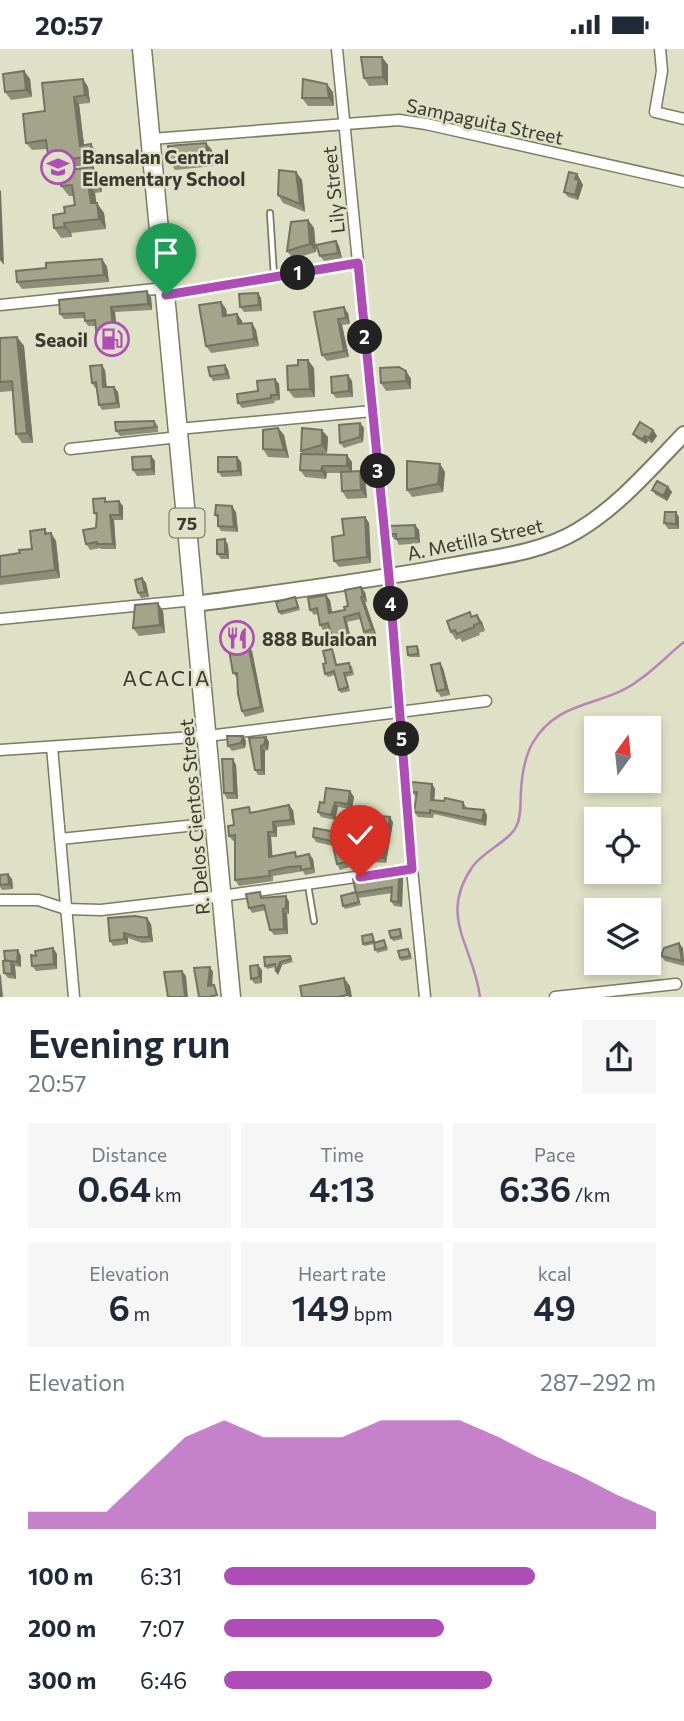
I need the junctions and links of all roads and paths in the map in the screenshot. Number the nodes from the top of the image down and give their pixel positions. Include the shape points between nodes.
1 (142, 49) edge
2 (337, 49) edge
3 (660, 49) edge
4 (684, 119) edge
5 (344, 123) junction
6 (151, 139) junction
7 (684, 182) edge
8 (270, 213) dead end
9 (358, 263) junction
10 (274, 277) junction
11 (165, 292) junction
12 (0, 305) edge
13 (373, 411) junction
14 (179, 433) junction
15 (684, 435) edge
16 (70, 449) dead end
17 (389, 577) junction
18 (195, 602) junction
19 (0, 619) edge
20 (486, 701) dead end
21 (400, 712) junction
22 (208, 736) junction
23 (52, 747) junction
24 (0, 750) edge
25 (216, 823) junction
26 (60, 839) junction
27 (412, 869) junction
28 (307, 884) junction
29 (222, 896) junction
30 (0, 899) edge
31 (66, 909) junction
32 (314, 921) dead end
33 (676, 984) dead end
34 (619, 994) edge
35 (74, 996) edge
36 (231, 996) edge
37 (425, 996) edge
38 (555, 996) edge

1 - 6 highway, R. Delos Cientos Street / 75
2 - 5 street, Lily Street
3 - 4 street via 662,71 655,112
5 - 6 street, Sampaguita Street
5 - 7 street, Sampaguita Street via 412,121
5 - 9 street, Lily Street
6 - 11 highway, R. Delos Cientos Street / 75
8 - 10 lane
9 - 10 street
9 - 13 street, Lily Street
10 - 11 street
11 - 12 street
11 - 14 highway, R. Delos Cientos Street / 75
13 - 14 street
13 - 17 street, Lily Street
14 - 16 street
14 - 18 highway, R. Delos Cientos Street / 75
15 - 17 main road, A. Metilla Street via 610,507 578,531 507,555
17 - 18 main road, A. Metilla Street
17 - 21 street, Lily Street
18 - 19 street
18 - 22 highway, R. Delos Cientos Street / 75
20 - 21 street
21 - 22 street
21 - 27 street, Lily Street
22 - 23 street
22 - 25 highway, R. Delos Cientos Street / 75
23 - 24 street
23 - 26 street
25 - 26 street
25 - 29 highway, R. Delos Cientos Street / 75
26 - 31 street
27 - 28 street
27 - 37 street, Lily Street
28 - 29 street
28 - 32 lane
29 - 31 street via 101,910
29 - 36 highway, R. Delos Cientos Street / 75
30 - 31 street via 38,900
31 - 35 street
33 - 34 street
34 - 38 street

